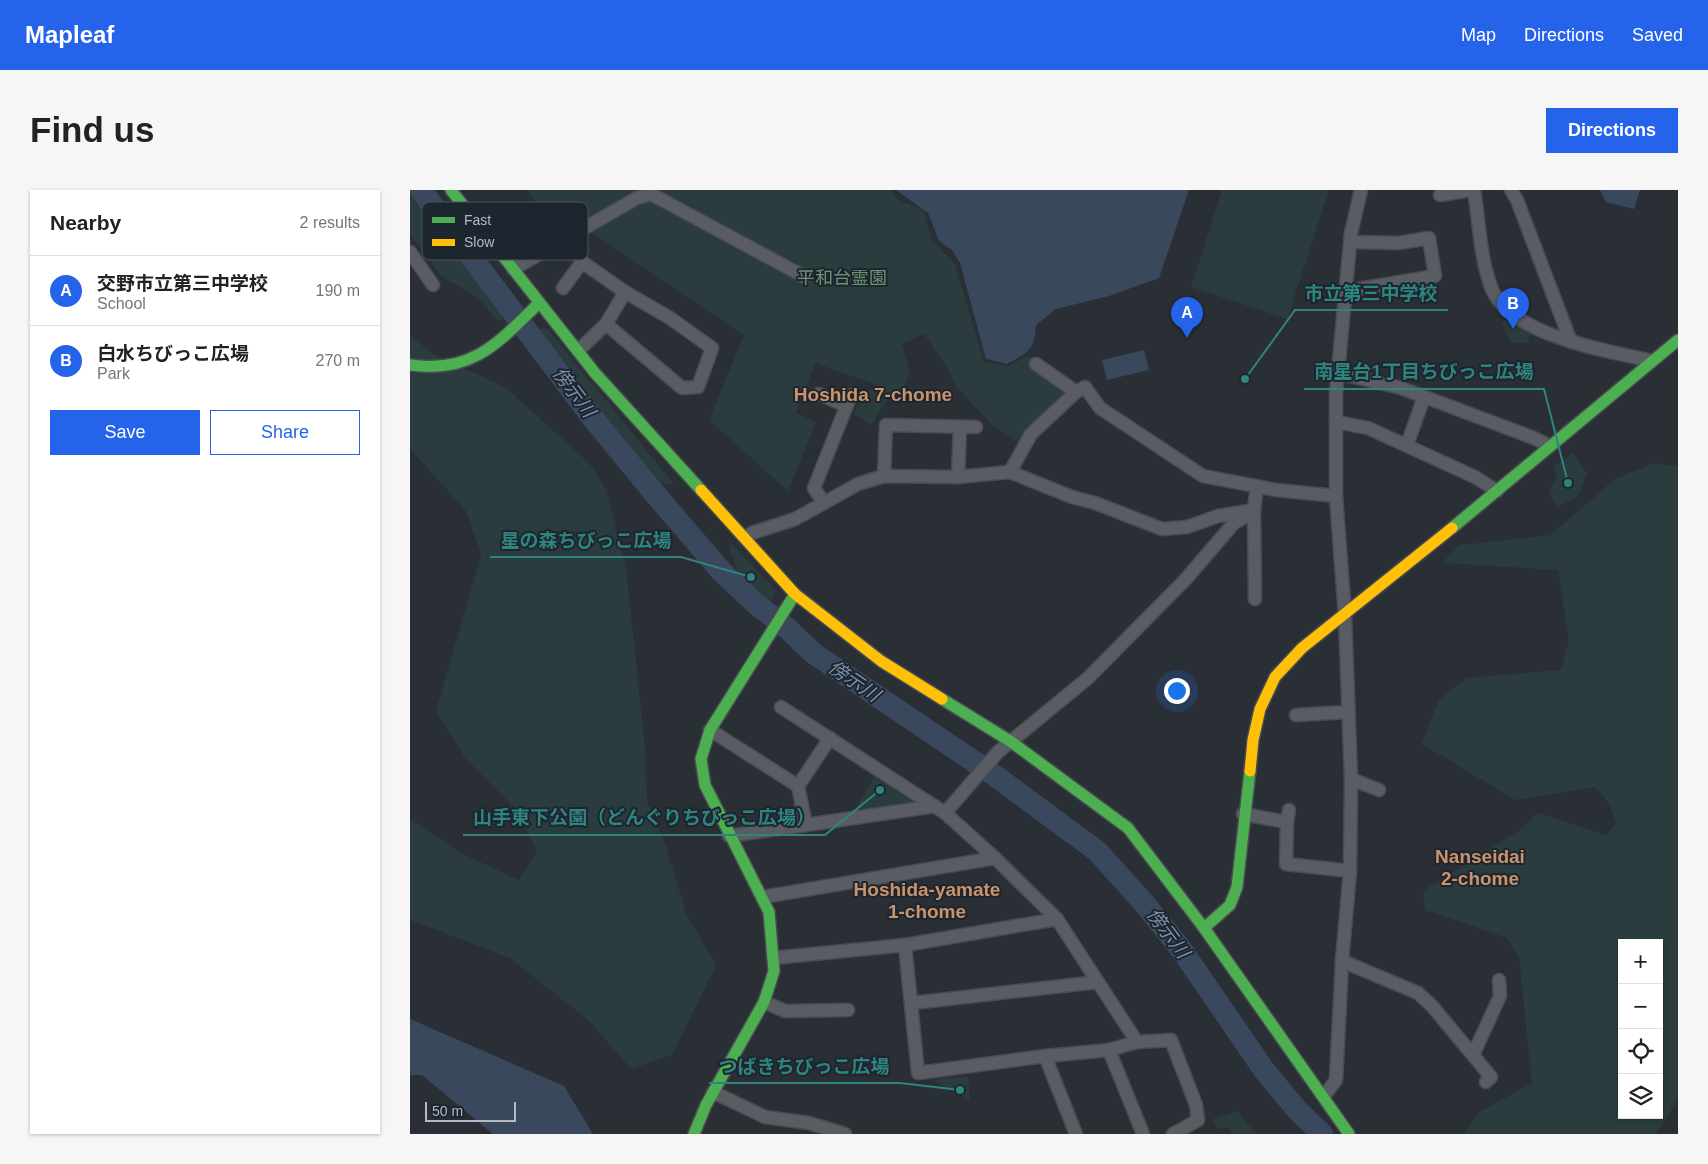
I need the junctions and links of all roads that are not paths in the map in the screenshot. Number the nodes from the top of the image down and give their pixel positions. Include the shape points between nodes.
1 (451, 190) edge
2 (1361, 190) edge
3 (1470, 190) edge
4 (1474, 190) edge
5 (1511, 190) edge
6 (1440, 195) dead end
7 (460, 202) edge
8 (588, 226) edge
9 (1351, 242) junction
10 (410, 252) edge
11 (506, 260) edge
12 (529, 260) edge
13 (513, 269) junction
14 (806, 276) dead end
15 (433, 285) dead end
16 (562, 288) dead end
17 (1347, 290) junction
18 (626, 292) junction
19 (540, 303) junction
20 (606, 324) junction
21 (1678, 340) edge
22 (1571, 342) junction
23 (578, 351) junction
24 (1652, 361) junction
25 (1036, 364) dead end
26 (410, 366) edge
27 (1338, 373) junction
28 (1076, 392) junction
29 (819, 394) dead end
30 (1424, 397) junction
31 (1336, 422) junction
32 (960, 427) junction
33 (976, 427) dead end
34 (1407, 445) junction
35 (1550, 446) junction
36 (1010, 472) junction
37 (884, 476) junction
38 (958, 477) junction
39 (1258, 486) junction
40 (1497, 491) junction
41 (1336, 496) junction
42 (824, 503) junction
43 (1254, 510) junction
44 (745, 538) junction
45 (796, 594) junction
46 (1256, 599) dead end
47 (1345, 615) junction
48 (781, 707) dead end
49 (1347, 712) junction
50 (1296, 715) dead end
51 (710, 730) junction
52 (830, 738) junction
53 (1010, 741) junction
54 (1351, 779) junction
55 (798, 786) junction
56 (1379, 790) dead end
57 (940, 809) junction
58 (1243, 814) junction
59 (806, 825) junction
60 (729, 836) junction
61 (996, 858) junction
62 (1350, 871) junction
63 (762, 897) junction
64 (1057, 918) junction
65 (1204, 928) junction
66 (905, 945) junction
67 (773, 958) junction
68 (1342, 961) junction
69 (1499, 980) dead end
70 (1098, 982) junction
71 (764, 1002) junction
72 (912, 1003) junction
73 (831, 1010) junction
74 (848, 1010) dead end
75 (831, 1023) dead end
76 (1137, 1042) junction
77 (1109, 1050) junction
78 (1473, 1055) junction
79 (1045, 1056) junction
80 (1486, 1082) dead end
81 (714, 1092) junction
82 (1324, 1096) junction
83 (694, 1134) edge
84 (845, 1134) edge
85 (1076, 1134) edge
86 (1143, 1134) edge
87 (1173, 1134) edge
88 (1349, 1134) edge

1 - 7 street
2 - 9 street
3 - 6 street
4 - 22 street via 1490,286 1507,312
5 - 22 street via 1518,200
8 - 14 street via 637,198 651,194
9 - 17 street
9 - 17 street via 1399,243 1429,238 1436,276
10 - 15 street
11 - 13 street
12 - 13 street
13 - 19 street
16 - 18 street via 582,262
17 - 27 street
18 - 20 street
18 - 20 street via 712,348 698,387 682,388
19 - 23 street
19 - 26 street via 477,358 446,368
20 - 23 street
21 - 24 street
22 - 24 street
23 - 44 street
24 - 35 street
25 - 28 street
27 - 30 street
27 - 31 street
28 - 36 street via 1031,434
28 - 39 street via 1086,387 1100,408 1203,476
29 - 42 street via 848,400 842,431 814,488
30 - 34 street
30 - 35 street
31 - 34 street via 1368,428
31 - 41 street
32 - 33 street
32 - 37 street via 886,426
32 - 38 street
34 - 40 street
35 - 40 street
36 - 38 street
36 - 43 street via 1162,529 1187,527 1218,516
37 - 38 street
37 - 42 street via 858,484
39 - 41 street
39 - 43 street
40 - 47 street
41 - 47 street
42 - 44 street
43 - 46 street
43 - 53 street via 1234,523 1185,580 1088,678
44 - 45 street
45 - 51 street
45 - 53 street via 881,661
47 - 49 street
47 - 58 street via 1302,648 1274,677 1260,708
48 - 52 street
49 - 50 street
49 - 54 street
51 - 55 street
51 - 60 street via 701,759 705,785
52 - 55 street
52 - 57 street
53 - 57 street
53 - 65 street via 1128,828
54 - 56 street
54 - 62 street
55 - 59 street
57 - 59 street
57 - 61 street
58 - 62 street via 1288,816 1286,868
58 - 65 street via 1237,886 1230,904
59 - 60 street
60 - 63 street
61 - 63 street
61 - 64 street
62 - 68 street
63 - 67 street via 769,912
64 - 66 street
64 - 70 street
65 - 82 street
66 - 67 street
66 - 72 street
67 - 71 street via 774,971
68 - 78 street via 1418,993
68 - 82 street via 1336,1080
69 - 78 street via 1500,996
70 - 72 street
70 - 76 street
71 - 73 street via 785,1011
71 - 81 street
72 - 79 street via 918,1073
73 - 74 street
73 - 75 street
76 - 77 street
76 - 87 street via 1171,1040 1196,1105 1198,1120
77 - 79 street
77 - 86 street
78 - 80 street via 1491,1076
79 - 85 street
81 - 83 street
81 - 84 street via 765,1117 810,1124
82 - 88 street

